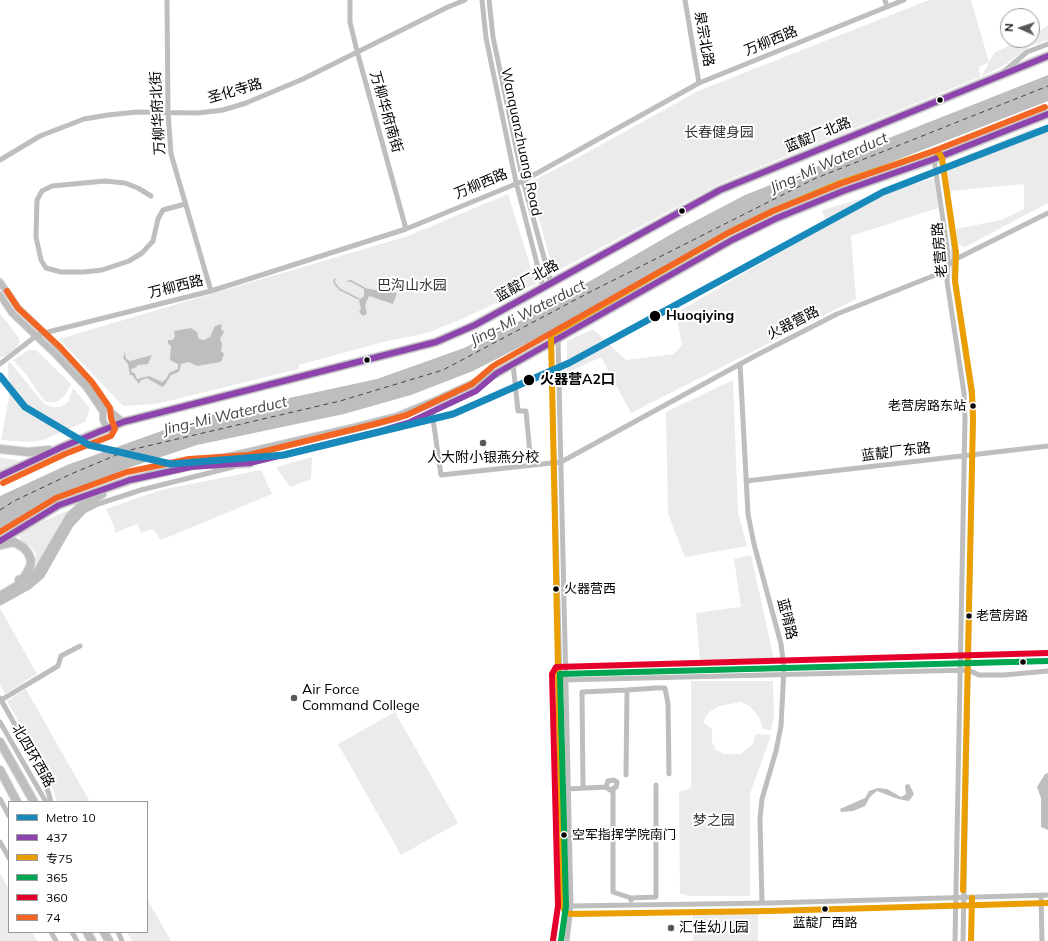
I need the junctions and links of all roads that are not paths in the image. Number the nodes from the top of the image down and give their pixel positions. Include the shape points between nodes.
1 (167, 0) edge
2 (350, 0) edge
3 (465, 0) edge
4 (482, 0) edge
5 (489, 0) edge
6 (685, 0) edge
7 (885, 0) edge
8 (904, 0) edge
9 (887, 7) junction
10 (1048, 44) edge
11 (357, 51) junction
12 (1048, 56) edge
13 (997, 76) junction
14 (699, 83) junction
15 (168, 113) junction
16 (1048, 114) edge
17 (937, 157) junction
18 (0, 160) edge
19 (523, 181) junction
20 (516, 182) junction
21 (151, 196) dead end
22 (185, 204) junction
23 (1048, 212) edge
24 (406, 229) junction
25 (954, 260) junction
26 (948, 265) junction
27 (0, 282) edge
28 (547, 285) junction
29 (211, 291) junction
30 (0, 295) edge
31 (44, 333) junction
32 (36, 336) junction
33 (555, 341) junction
34 (0, 364) edge
35 (513, 364) junction
36 (740, 364) junction
37 (497, 373) junction
38 (432, 412) junction
39 (123, 422) junction
40 (107, 429) junction
41 (1048, 446) edge
42 (62, 447) junction
43 (0, 449) edge
44 (972, 455) junction
45 (964, 456) junction
46 (561, 462) junction
47 (250, 463) junction
48 (554, 463) junction
49 (531, 465) junction
50 (191, 467) junction
51 (0, 476) edge
52 (130, 480) junction
53 (746, 481) junction
54 (0, 541) edge
55 (0, 545) edge
56 (28, 577) junction
57 (0, 591) edge
58 (0, 596) edge
59 (0, 603) edge
60 (80, 646) dead end
61 (1048, 661) edge
62 (959, 663) junction
63 (968, 663) junction
64 (784, 668) junction
65 (959, 670) junction
66 (968, 670) junction
67 (1048, 671) edge
68 (657, 672) junction
69 (560, 674) junction
70 (566, 674) junction
71 (785, 674) junction
72 (656, 678) junction
73 (560, 680) junction
74 (566, 680) junction
75 (656, 688) junction
76 (627, 690) junction
77 (1, 699) edge
78 (0, 722) edge
79 (0, 742) edge
80 (0, 770) edge
81 (669, 774) dead end
82 (626, 775) dead end
83 (656, 785) dead end
84 (606, 787) junction
85 (568, 788) junction
86 (583, 788) junction
87 (612, 790) junction
88 (563, 791) junction
89 (16, 801) edge
90 (33, 801) edge
91 (45, 801) edge
92 (52, 801) edge
93 (1, 802) edge
94 (8, 814) edge
95 (1041, 895) junction
96 (1048, 895) edge
97 (631, 898) junction
98 (956, 898) junction
99 (964, 898) junction
100 (762, 903) junction
101 (632, 905) junction
102 (568, 906) junction
103 (561, 941) edge
104 (567, 941) edge
105 (955, 941) edge
106 (963, 941) edge
107 (1042, 941) edge

1 - 15 street, 万柳华府北街
2 - 11 street, 万柳华府南街 via 350,22
3 - 11 street, 圣化寺路
4 - 20 street, Wanquanzhuang Road via 486,38
5 - 19 street, Wanquanzhuang Road via 493,37
6 - 14 street, 泉宗北路
7 - 9 street
8 - 9 street, 万柳西路
9 - 14 street, 万柳西路
10 - 13 street via 1027,52
11 - 15 street, 圣化寺路 via 296,82 246,103 223,110
11 - 24 street, 万柳华府南街
12 - 13 highway, 蓝靛厂北路
13 - 28 highway, 蓝靛厂北路 via 720,190
14 - 19 street, 万柳西路
15 - 18 street, 圣化寺路 via 137,112 84,120 40,136
15 - 22 street, 万柳华府北街 via 171,154
16 - 17 highway
17 - 25 street, 老营房路 via 954,247
17 - 26 street, 老营房路
17 - 33 highway via 777,218 732,240
19 - 20 street, 万柳西路
19 - 28 street, Wanquanzhuang Road
20 - 24 street, 万柳西路
20 - 28 street, Wanquanzhuang Road
21 - 22 street via 132,185 105,181 52,186 42,191 37,200 36,237 41,260 46,268 61,272 84,272 102,270 129,261 142,253 153,241 163,210
22 - 29 street, 万柳华府北街
23 - 25 street, 火器营路
24 - 29 street, 万柳西路
25 - 26 street, 火器营路
25 - 44 street, 老营房路 via 954,276 971,392
26 - 36 street, 火器营路 via 938,274 837,314
26 - 45 street, 老营房路 via 947,281 964,393
27 - 31 main road via 18,308
28 - 39 highway, 蓝靛厂北路 via 475,325 436,342
29 - 31 street, 万柳西路
30 - 32 main road via 12,313
31 - 32 street, 万柳西路
31 - 39 main road via 80,371 109,410
32 - 34 street, 万柳西路
32 - 40 main road via 86,387 104,412 103,420
33 - 35 highway
33 - 46 street
33 - 48 street
35 - 37 highway
35 - 49 street via 518,411 526,411
36 - 46 street, 火器营路
36 - 53 street, 蓝晴路
37 - 38 street via 476,391
37 - 50 highway via 397,417
38 - 47 street via 410,422 376,432
38 - 49 street, 火器营路 via 441,475
39 - 40 highway, 蓝靛厂北路
40 - 42 highway, 蓝靛厂北路
41 - 44 street, 蓝靛厂东路
42 - 43 highway via 28,452
42 - 51 highway, 蓝靛厂北路
44 - 45 street, 蓝靛厂东路
44 - 63 street, 老营房路
45 - 53 street, 蓝靛厂东路
45 - 62 street, 老营房路
46 - 48 street, 火器营路
46 - 70 street
47 - 50 highway
47 - 59 street via 141,490 98,504 84,512 71,525 42,576 29,587
48 - 49 street, 火器营路
48 - 69 street
50 - 52 highway
52 - 54 highway via 60,505
52 - 56 highway via 96,498 70,516 38,571
53 - 64 street, 蓝晴路 via 748,514 754,544 781,644
55 - 56 highway via 14,542 28,552 31,560
56 - 57 highway
56 - 58 highway
60 - 77 street via 61,656 58,666
61 - 63 street
62 - 63 street
62 - 64 street
62 - 65 street, 老营房路
63 - 66 street, 老营房路
64 - 68 street
64 - 71 street, 蓝晴路
65 - 66 street
65 - 71 street
65 - 98 street, 老营房路
66 - 67 street via 979,675
66 - 99 street, 老营房路
68 - 70 street
68 - 72 street
69 - 70 street
69 - 73 street
70 - 74 street
71 - 72 street
71 - 100 street, 蓝晴路 via 780,732 762,800 760,819
72 - 74 street
72 - 75 street
73 - 74 street
73 - 88 street
74 - 85 street
75 - 76 street
75 - 81 street via 665,688 668,704
76 - 82 street
76 - 86 street via 582,692
77 - 92 street via 44,777
78 - 91 street, 北四环西路
79 - 90 highway
80 - 89 highway
83 - 97 street via 656,897
84 - 86 street
84 - 87 street
84 - 87 street via 608,781 614,780 616,787
85 - 86 street
85 - 88 street
85 - 102 street
87 - 97 street via 614,892
88 - 102 street
93 - 94 street
95 - 96 street
95 - 99 street
95 - 107 street
97 - 101 street
98 - 99 street
98 - 100 street
98 - 105 street, 老营房路
99 - 106 street, 老营房路
100 - 101 street
101 - 102 street
102 - 103 street
102 - 104 street

